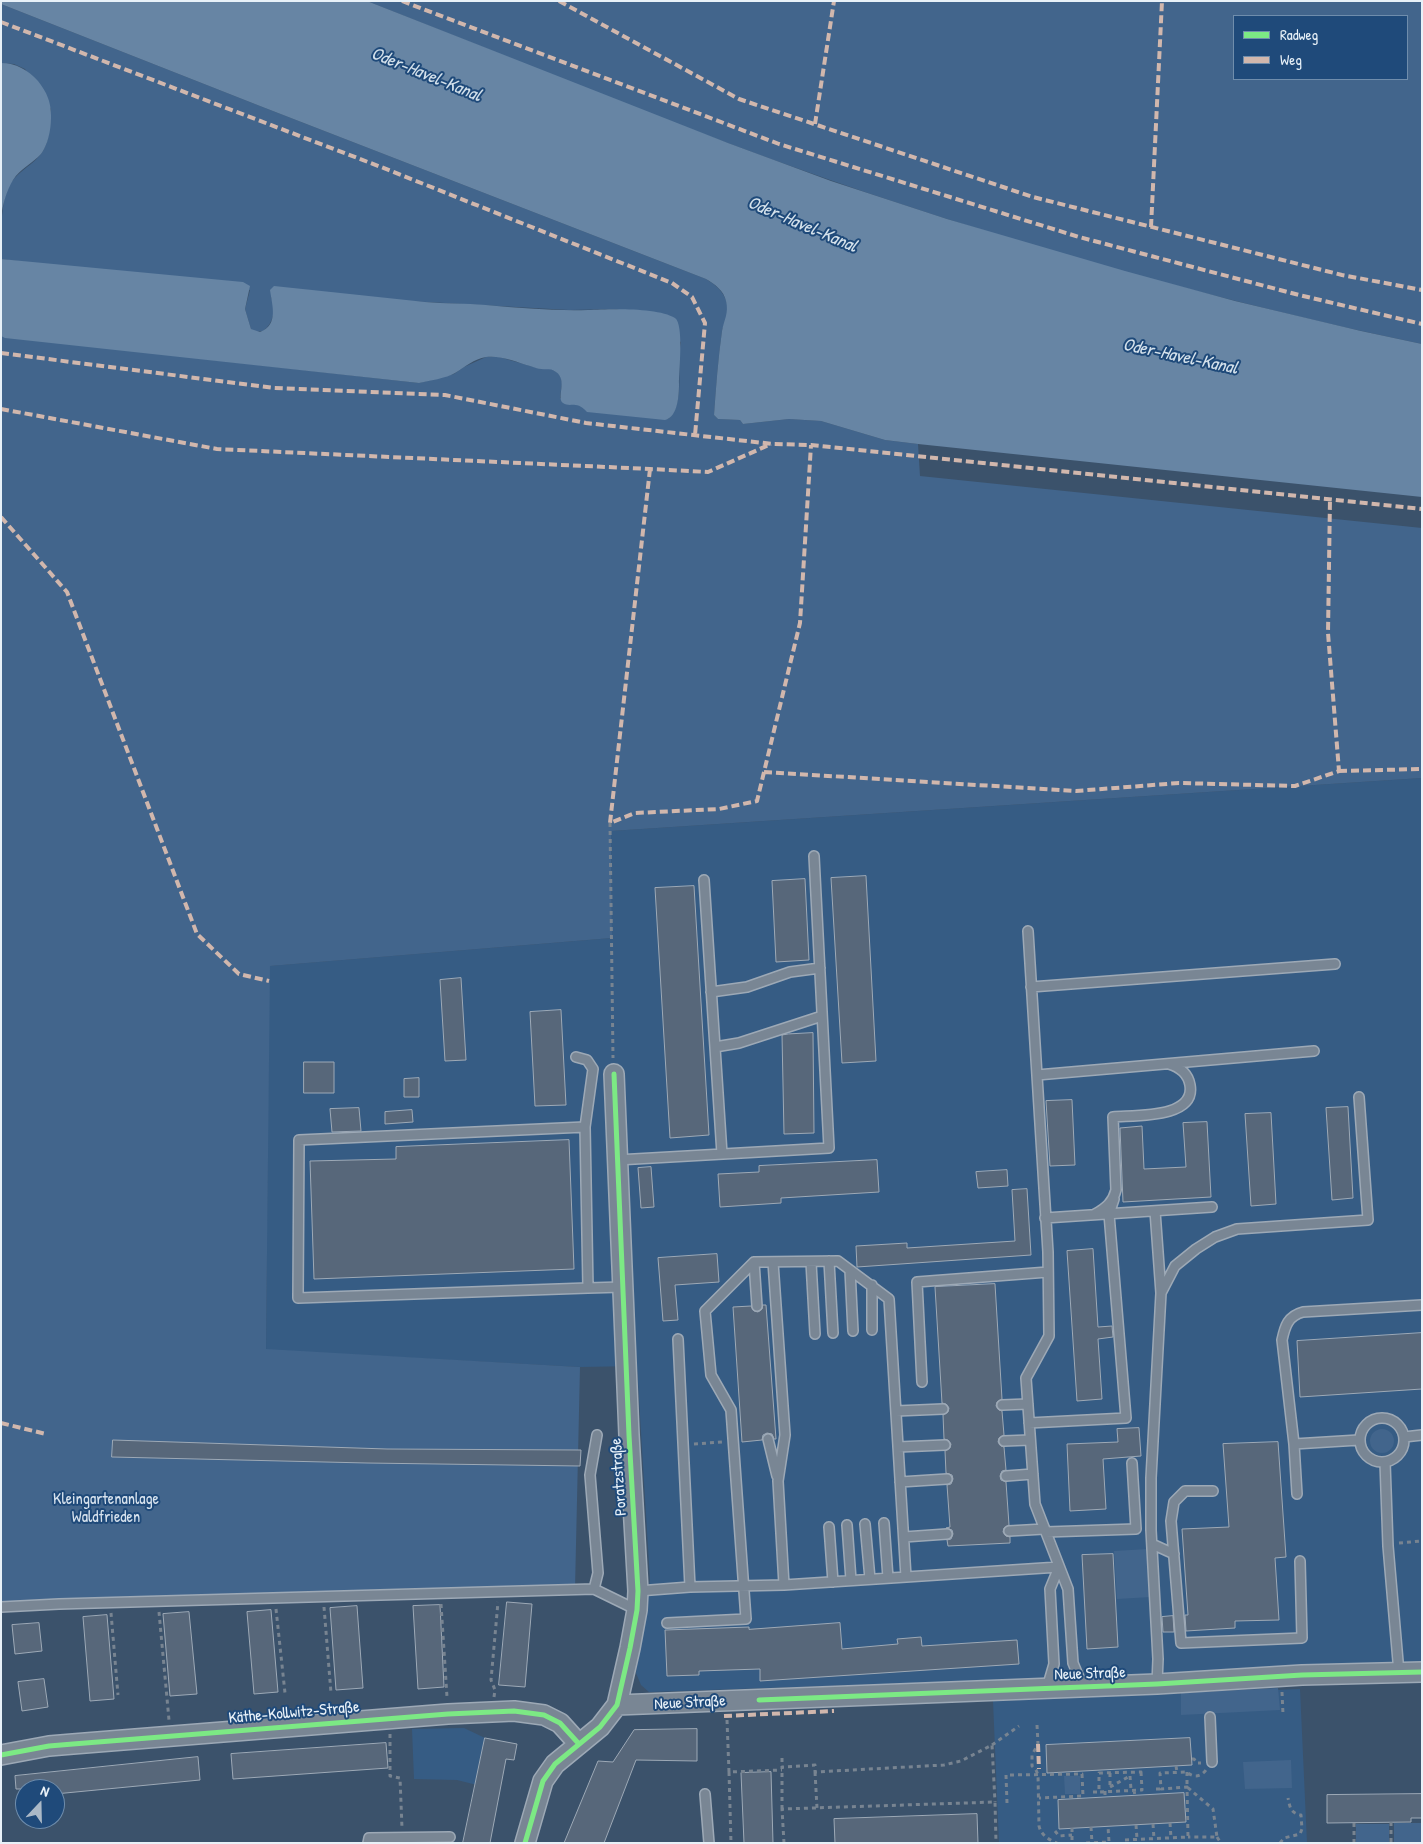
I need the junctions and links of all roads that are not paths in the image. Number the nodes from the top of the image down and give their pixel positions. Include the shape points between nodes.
1 (814, 856) dead end
2 (704, 880) dead end
3 (1028, 931) dead end
4 (1335, 964) dead end
5 (820, 968) junction
6 (1031, 987) junction
7 (711, 992) junction
8 (822, 1016) junction
9 (715, 1047) junction
10 (1314, 1051) dead end
11 (576, 1057) dead end
12 (1168, 1064) junction
13 (614, 1074) road end
14 (1036, 1074) junction
15 (1359, 1097) dead end
16 (585, 1127) junction
17 (722, 1154) junction
18 (617, 1160) junction
19 (1114, 1199) junction
20 (1212, 1207) dead end
21 (1155, 1211) junction
22 (1095, 1214) junction
23 (1109, 1214) junction
24 (1045, 1218) junction
25 (829, 1261) junction
26 (754, 1262) junction
27 (773, 1262) junction
28 (811, 1262) junction
29 (850, 1270) junction
30 (1048, 1272) junction
31 (872, 1285) junction
32 (622, 1287) junction
33 (588, 1288) junction
34 (1161, 1293) junction
35 (1422, 1305) edge
36 (757, 1306) dead end
37 (872, 1330) dead end
38 (852, 1331) dead end
39 (833, 1333) dead end
40 (815, 1334) dead end
41 (678, 1339) dead end
42 (922, 1382) dead end
43 (1028, 1404) junction
44 (1002, 1406) dead end
45 (943, 1409) dead end
46 (896, 1412) junction
47 (1029, 1423) junction
48 (596, 1434) dead end
49 (1422, 1436) edge
50 (1404, 1437) junction
51 (768, 1439) dead end
52 (1030, 1440) junction
53 (1360, 1440) junction
54 (1004, 1441) dead end
55 (1294, 1444) junction
56 (945, 1445) dead end
57 (898, 1448) junction
58 (1385, 1462) junction
59 (1132, 1463) dead end
60 (1033, 1474) junction
61 (1006, 1476) dead end
62 (947, 1479) dead end
63 (778, 1481) junction
64 (900, 1482) junction
65 (1213, 1491) dead end
66 (1297, 1494) dead end
67 (884, 1523) dead end
68 (865, 1524) dead end
69 (847, 1525) dead end
70 (829, 1527) dead end
71 (1010, 1531) dead end
72 (1045, 1531) junction
73 (947, 1534) dead end
74 (904, 1537) junction
75 (1152, 1544) junction
76 (1174, 1554) junction
77 (1300, 1562) dead end
78 (1059, 1567) junction
79 (906, 1577) junction
80 (888, 1578) junction
81 (870, 1579) junction
82 (851, 1580) junction
83 (833, 1582) junction
84 (784, 1585) junction
85 (744, 1586) junction
86 (690, 1587) junction
87 (594, 1589) junction
88 (638, 1591) junction
89 (1, 1608) edge
90 (637, 1610) junction
91 (667, 1623) dead end
92 (1422, 1672) edge
93 (1399, 1673) junction
94 (1157, 1684) junction
95 (1083, 1687) junction
96 (1047, 1688) junction
97 (617, 1705) junction
98 (1210, 1718) dead end
99 (579, 1744) junction
100 (1, 1755) edge
101 (1210, 1762) road end
102 (705, 1794) dead end
103 (450, 1837) dead end
104 (368, 1843) edge
105 (525, 1843) edge
106 (709, 1843) edge

1 - 5 lane
2 - 7 lane
3 - 6 lane
4 - 6 lane
5 - 7 lane via 790,972 747,987
5 - 8 lane
6 - 14 lane
7 - 9 lane
8 - 9 lane via 739,1043
8 - 17 lane via 829,1148
9 - 17 lane
10 - 12 lane
11 - 16 lane via 588,1060 593,1069
12 - 14 lane
12 - 19 lane via 1178,1067 1186,1075 1190,1086 1189,1096 1181,1106 1167,1113 1113,1116
13 - 18 street, Poratzstraße
14 - 24 lane
15 - 34 lane via 1368,1220 1238,1229 1215,1237 1175,1266
16 - 33 lane
16 - 33 lane via 299,1140 298,1298
17 - 18 lane
18 - 32 street, Poratzstraße
19 - 22 lane
19 - 23 lane
20 - 21 lane
21 - 23 lane
21 - 34 lane
22 - 23 lane
22 - 24 lane
23 - 47 lane via 1126,1418
24 - 30 lane
25 - 28 lane
25 - 29 lane via 838,1262
25 - 39 lane
26 - 27 lane
26 - 36 lane
26 - 85 lane via 705,1311 711,1375 731,1410
27 - 28 lane
27 - 63 lane via 785,1435
28 - 40 lane
29 - 31 lane
29 - 38 lane
30 - 42 lane via 917,1282
30 - 43 lane via 1049,1336 1026,1378
31 - 37 lane
31 - 46 lane via 889,1299
32 - 33 lane
32 - 88 street, Poratzstraße
34 - 75 lane via 1151,1478
35 - 55 lane via 1303,1312 1289,1319 1282,1340
41 - 86 lane
43 - 44 lane
43 - 47 lane
45 - 46 lane
46 - 57 lane
47 - 52 lane
48 - 87 lane via 590,1475 598,1573
49 - 50 lane
50 - 53 lane via 1392,1420 1378,1419 1365,1426
50 - 58 lane via 1402,1451
51 - 63 lane
52 - 54 lane
52 - 60 lane
53 - 55 lane
53 - 58 lane via 1364,1454 1370,1460
55 - 66 lane
56 - 57 lane
57 - 64 lane
58 - 93 lane
59 - 72 lane via 1136,1529
60 - 61 lane
60 - 72 lane via 1035,1504
62 - 64 lane
63 - 84 lane
64 - 74 lane
65 - 76 lane via 1185,1491 1174,1502 1171,1521
67 - 80 lane
68 - 81 lane
69 - 82 lane
70 - 83 lane
71 - 72 lane
72 - 78 lane
73 - 74 lane
74 - 79 lane
75 - 76 lane
75 - 94 lane
76 - 77 lane via 1181,1643 1302,1638
78 - 79 lane
78 - 95 lane via 1068,1589 1074,1663
78 - 96 lane via 1050,1589 1054,1664
79 - 80 lane
80 - 81 lane
81 - 82 lane
82 - 83 lane
83 - 84 lane
84 - 85 lane
85 - 86 lane
85 - 91 lane via 746,1619
86 - 88 lane
87 - 89 lane
87 - 90 lane
88 - 90 street, Poratzstraße
90 - 97 street, Poratzstraße
92 - 93 street, Neue Straße
93 - 94 street, Neue Straße
94 - 95 street, Neue Straße
95 - 96 street, Neue Straße
96 - 97 street, Neue Straße
97 - 99 street, Poratzstraße via 600,1727
98 - 101 lane
99 - 100 street, Käthe-Kollwitz-Straße via 560,1723 544,1714 514,1711 49,1746
99 - 105 street, Poratzstraße via 555,1764 543,1781
102 - 106 lane
103 - 104 lane via 369,1838

